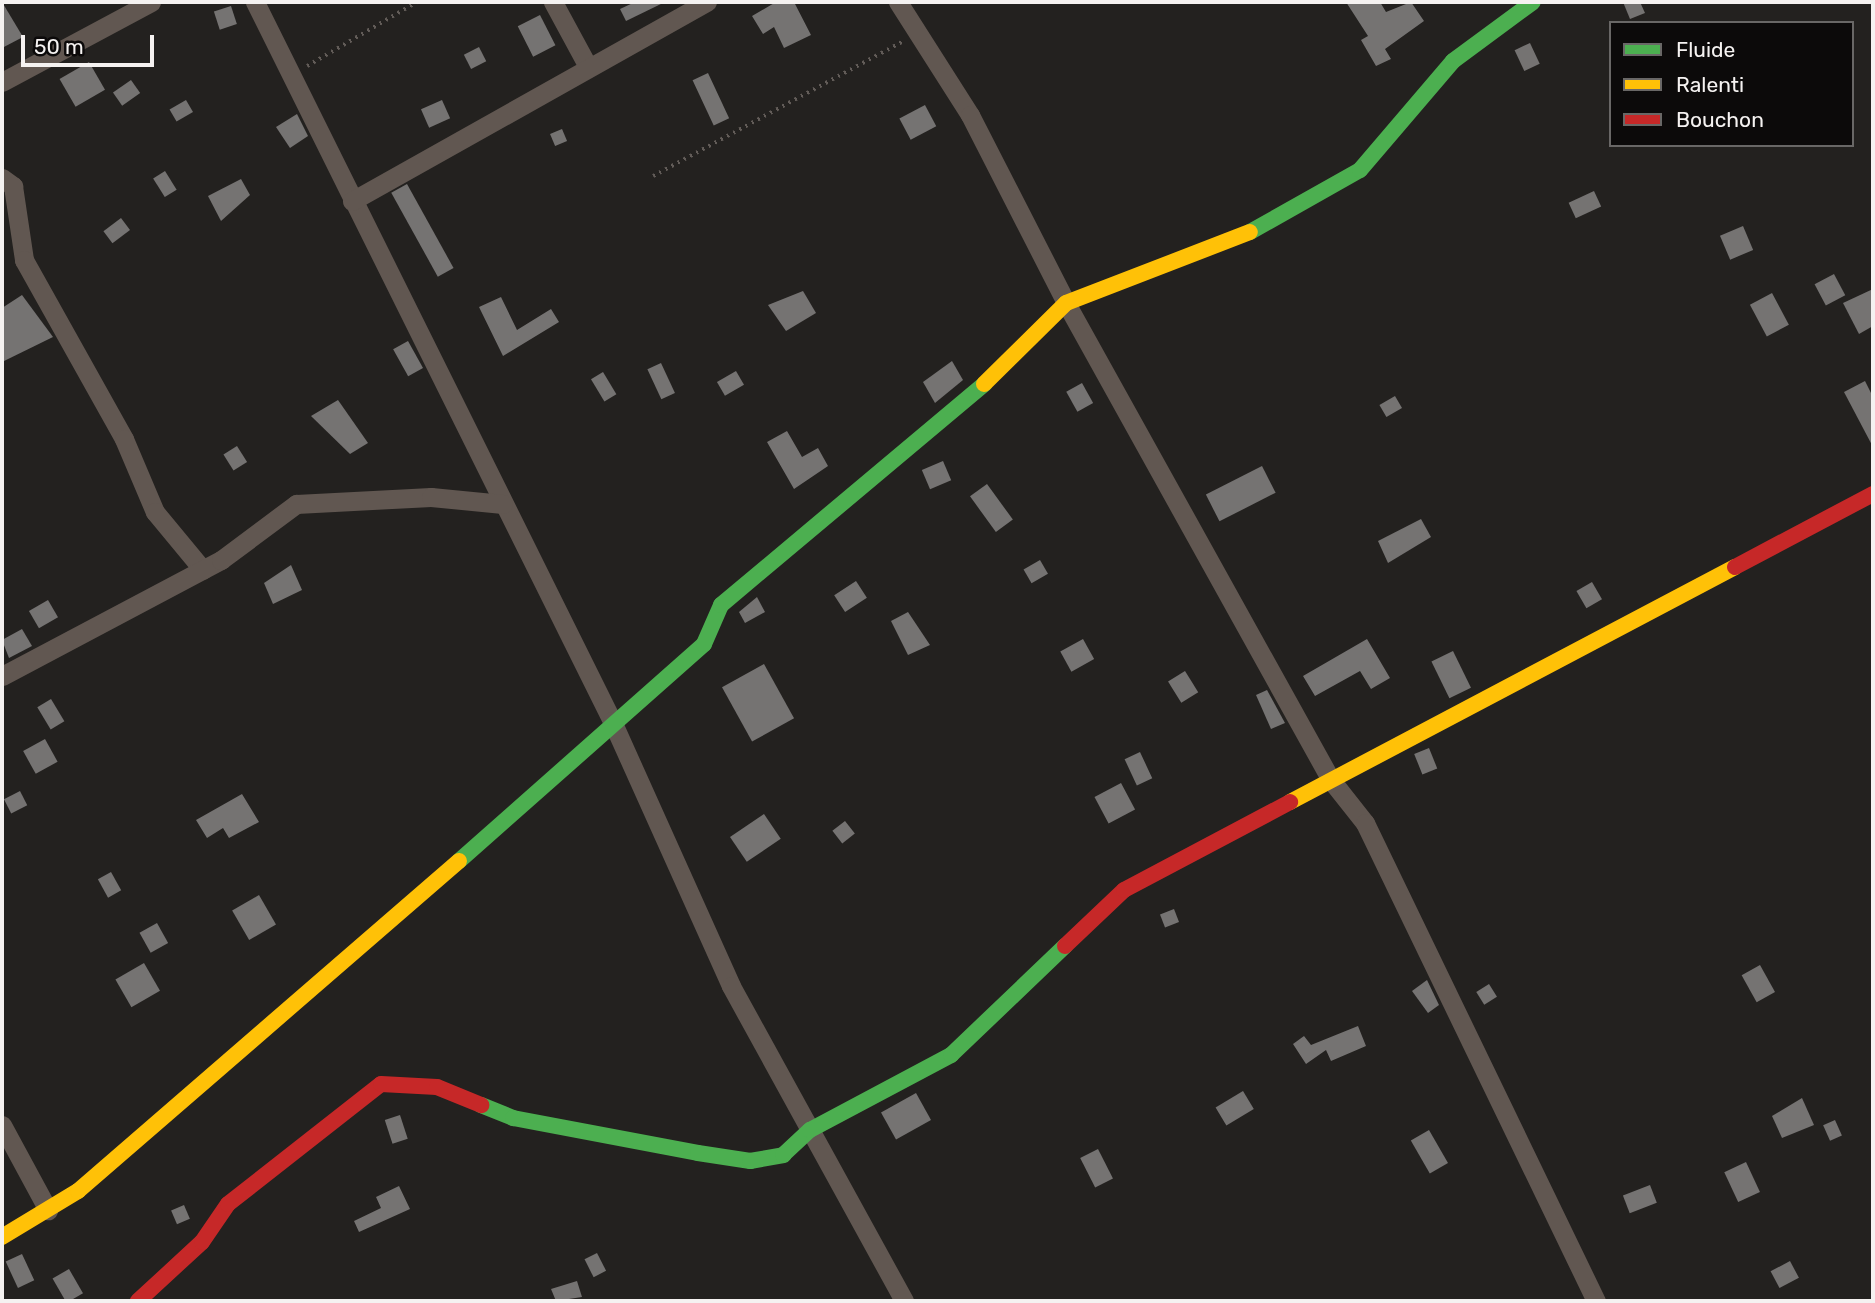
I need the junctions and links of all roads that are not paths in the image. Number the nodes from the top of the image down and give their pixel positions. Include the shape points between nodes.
1 (151, 2) edge
2 (255, 2) edge
3 (552, 2) edge
4 (707, 2) edge
5 (898, 2) edge
6 (1533, 2) edge
7 (587, 65) junction
8 (2, 82) edge
9 (2, 178) edge
10 (352, 201) junction
11 (1066, 303) junction
12 (1873, 494) edge
13 (503, 504) junction
14 (203, 570) junction
15 (2, 676) edge
16 (612, 721) junction
17 (1331, 780) junction
18 (2, 1125) edge
19 (810, 1130) junction
20 (48, 1210) junction
21 (2, 1237) edge
22 (138, 1301) edge
23 (904, 1301) edge
24 (1596, 1301) edge

1 - 8 street
2 - 10 street
3 - 7 street
4 - 7 street
5 - 11 street via 971,115
6 - 11 street via 1452,61 1360,170 1234,241
7 - 10 street
9 - 14 street via 13,186 24,260 124,439 155,512
10 - 13 street
11 - 16 street via 982,386 721,605 704,644
11 - 17 street
12 - 17 street
13 - 14 street via 431,497 296,504
13 - 16 street
14 - 15 street
16 - 19 street via 731,986
16 - 20 street via 304,998
17 - 19 street via 1124,890 951,1055
17 - 24 street via 1365,823
18 - 20 street
19 - 22 street via 783,1155 750,1161 513,1118 437,1087 381,1084 228,1205 202,1242
19 - 23 street
20 - 21 street

